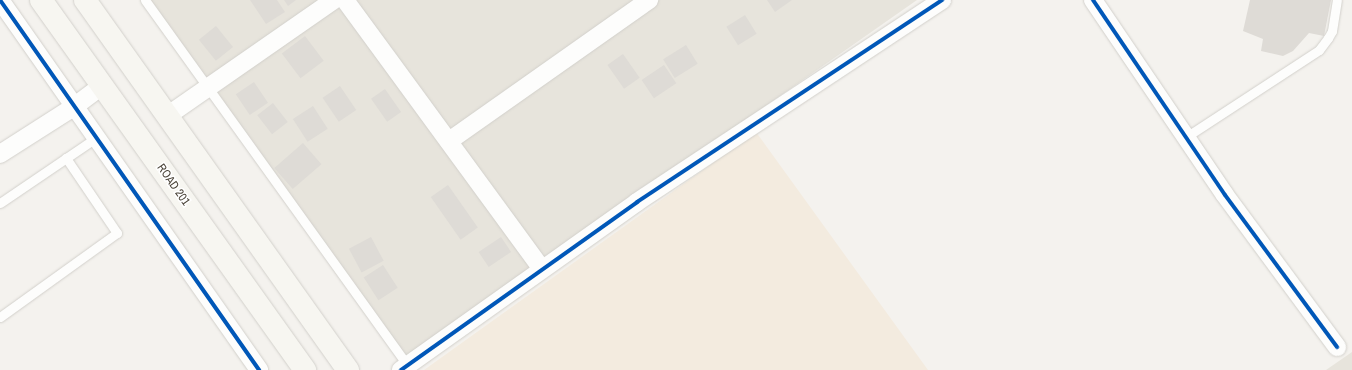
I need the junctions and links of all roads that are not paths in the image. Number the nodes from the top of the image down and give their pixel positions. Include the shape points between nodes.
1 (0, 0) edge
2 (41, 0) edge
3 (85, 0) edge
4 (146, 0) edge
5 (334, 0) edge
6 (345, 0) edge
7 (649, 0) edge
8 (942, 0) edge
9 (1092, 0) edge
10 (1337, 0) edge
11 (102, 86) junction
12 (208, 88) junction
13 (75, 106) junction
14 (167, 116) junction
15 (97, 137) junction
16 (1186, 137) junction
17 (448, 141) junction
18 (0, 154) edge
19 (66, 158) junction
20 (0, 203) edge
21 (542, 269) junction
22 (0, 317) edge
23 (1337, 347) dead end
24 (406, 368) edge
25 (259, 370) edge
26 (305, 370) edge
27 (348, 370) edge

1 - 13 street
2 - 11 main road, ROAD 201
3 - 14 main road
4 - 12 lane
5 - 12 street
6 - 17 street
7 - 17 street
8 - 21 street via 637,202
9 - 16 street
10 - 16 lane via 1332,31 1319,50
11 - 13 street
11 - 26 main road, ROAD 201
12 - 14 street
12 - 24 lane
13 - 15 street
13 - 18 street
14 - 27 main road
15 - 19 lane
15 - 25 street
16 - 23 street via 1225,195
17 - 21 street
19 - 20 lane
19 - 22 lane via 117,233
21 - 24 street

